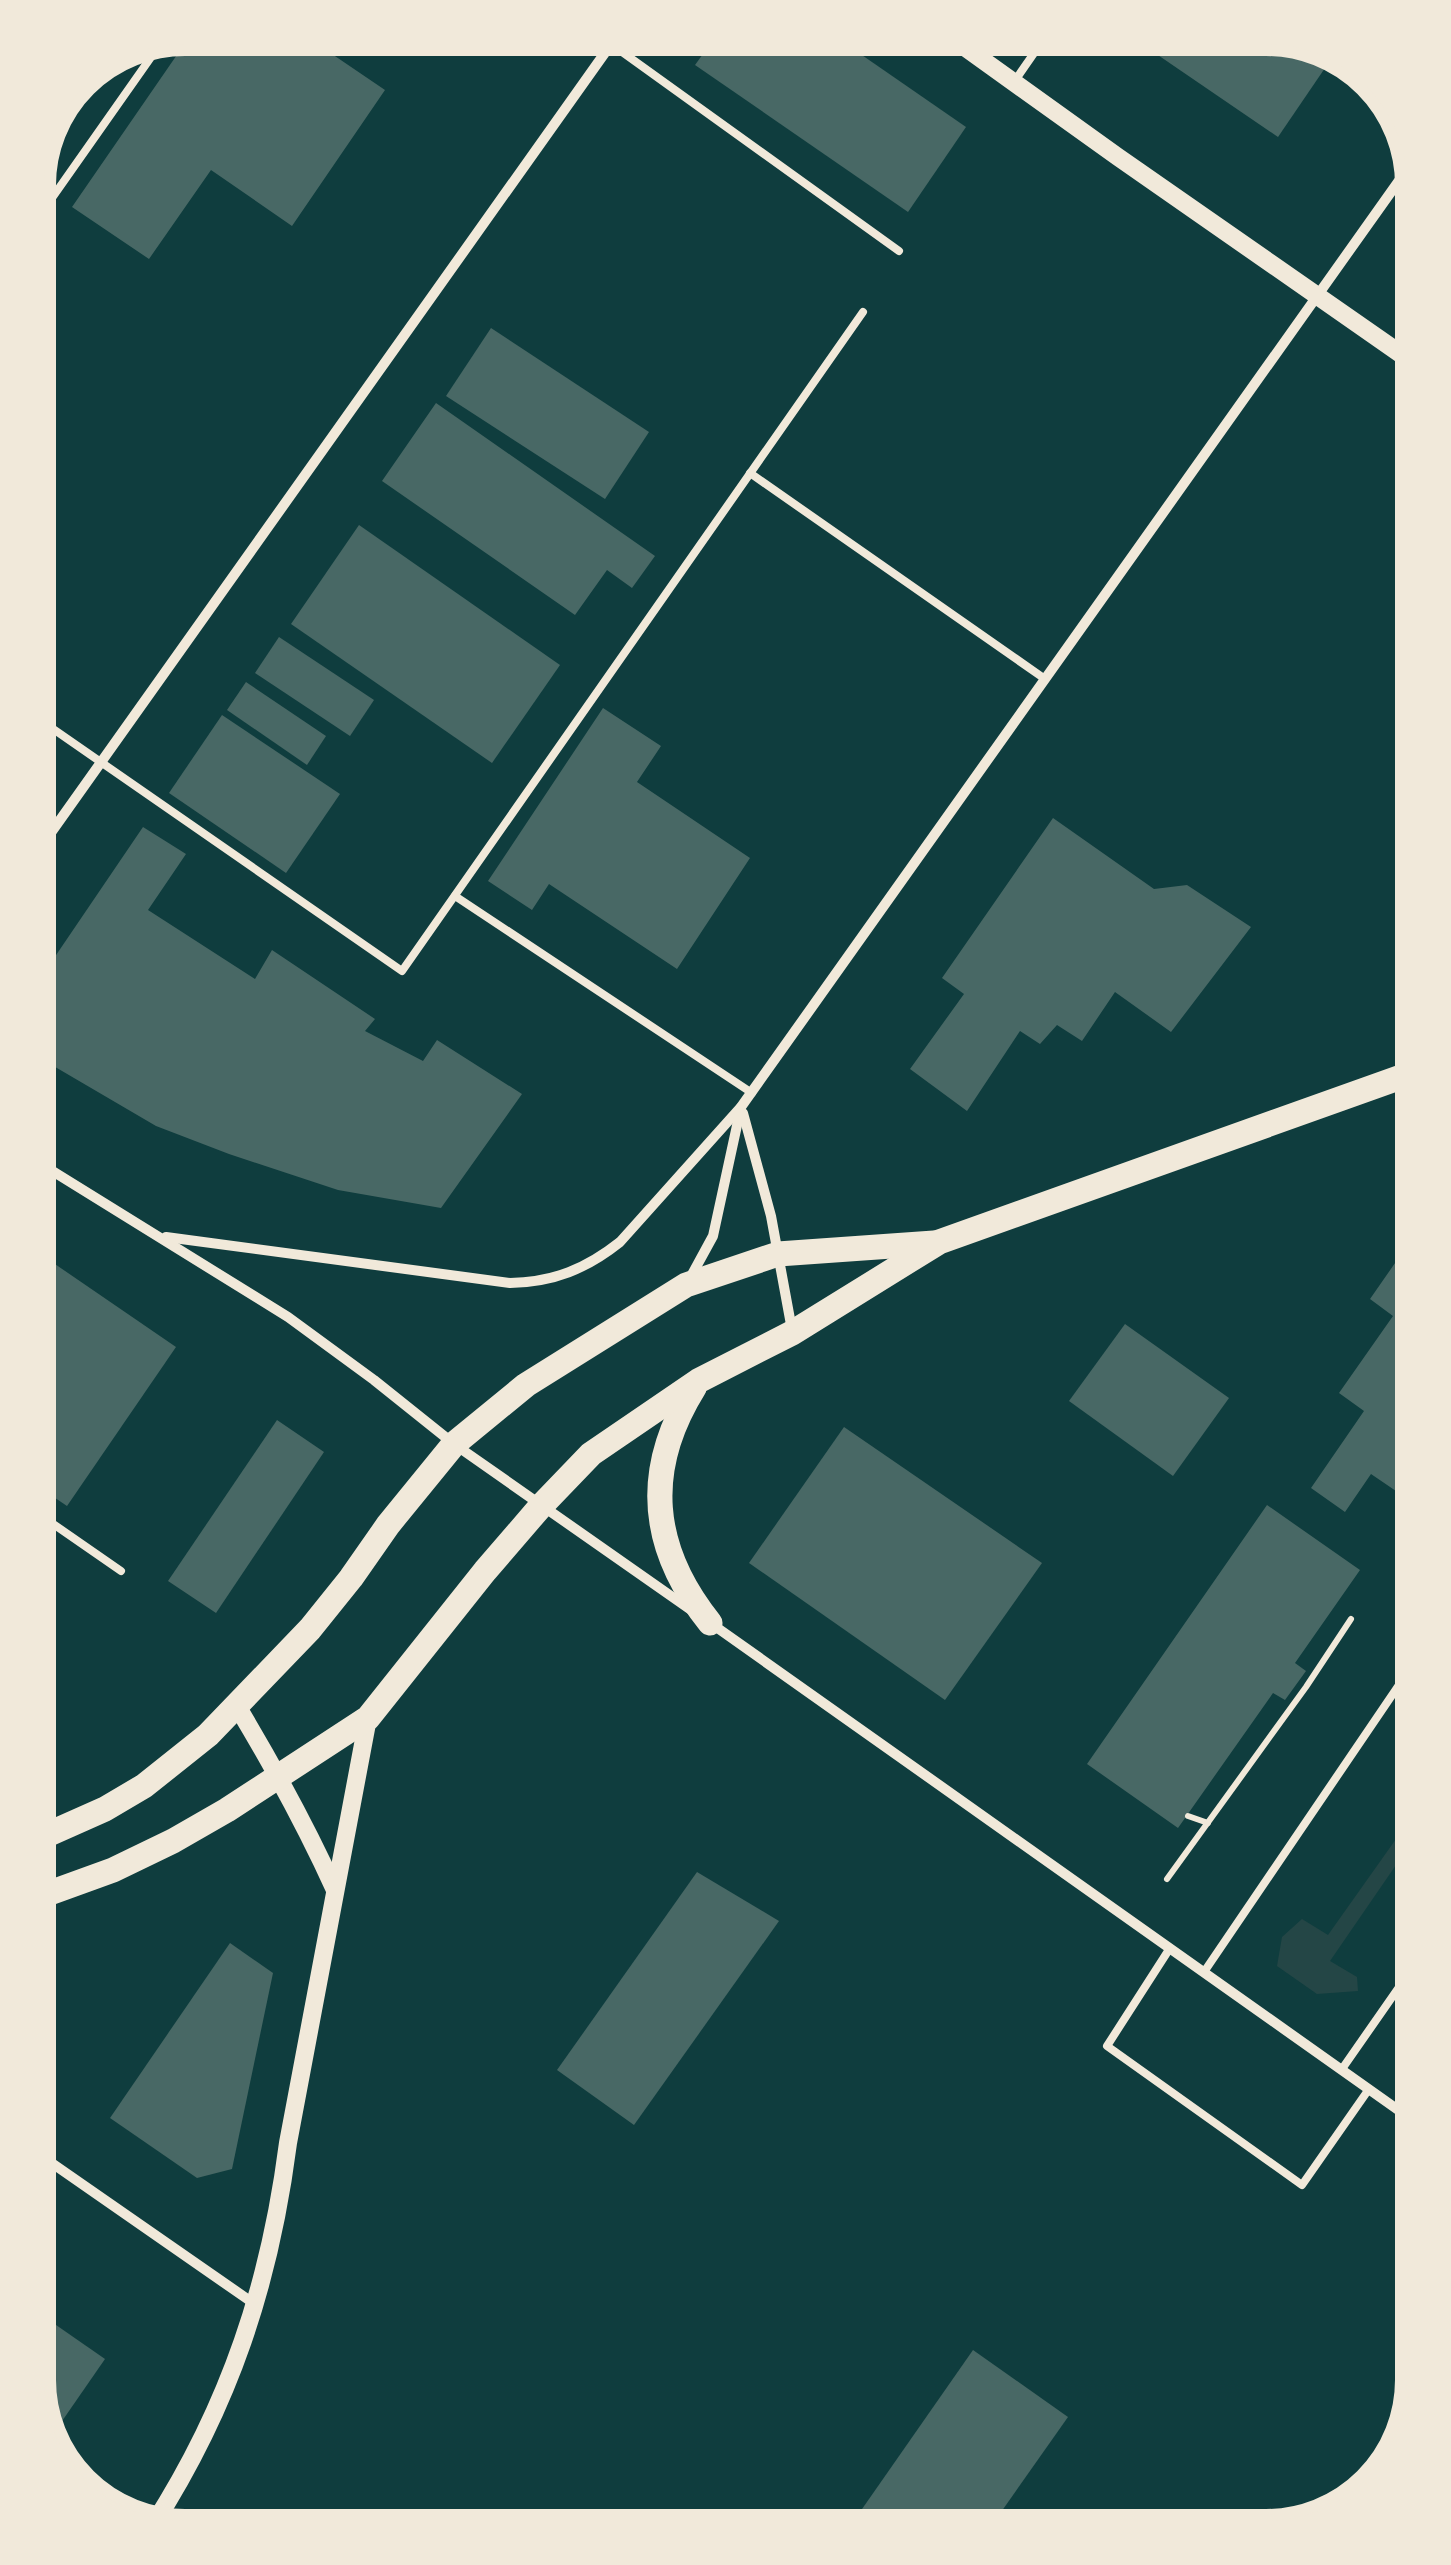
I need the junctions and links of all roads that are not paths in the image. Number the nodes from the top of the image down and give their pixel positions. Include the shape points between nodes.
1 (607, 50) edge
2 (619, 50) edge
3 (969, 50) edge
4 (1036, 50) edge
5 (152, 55) edge
6 (1014, 82) junction
7 (1401, 179) edge
8 (50, 201) edge
9 (899, 250) dead end
10 (1318, 296) junction
11 (863, 312) dead end
12 (1401, 354) edge
13 (750, 473) junction
14 (1045, 679) junction
15 (50, 727) edge
16 (100, 762) junction
17 (50, 834) edge
18 (455, 896) junction
19 (1401, 1076) edge
20 (752, 1092) junction
21 (741, 1107) junction
22 (50, 1169) edge
23 (160, 1236) junction
24 (939, 1242) junction
25 (778, 1254) junction
26 (686, 1285) junction
27 (792, 1334) junction
28 (698, 1381) junction
29 (454, 1444) junction
30 (542, 1506) junction
31 (50, 1522) edge
32 (121, 1571) dead end
33 (710, 1623) junction
34 (1401, 1682) edge
35 (237, 1706) junction
36 (368, 1718) junction
37 (280, 1776) junction
38 (50, 1835) edge
39 (335, 1891) junction
40 (50, 1893) edge
41 (1170, 1948) junction
42 (1204, 1972) junction
43 (1401, 1984) edge
44 (1342, 2069) junction
45 (1369, 2088) junction
46 (1401, 2112) edge
47 (50, 2162) edge
48 (256, 2305) junction
49 (161, 2512) edge

1 - 16 street
2 - 9 lane
3 - 6 street
4 - 6 lane
5 - 8 lane
6 - 10 street
7 - 10 street
10 - 12 street
10 - 14 street
11 - 13 lane
13 - 14 lane
13 - 18 lane
14 - 20 street
15 - 16 lane
16 - 17 street
16 - 18 lane via 402,971
18 - 20 lane
19 - 24 main road
20 - 21 street
21 - 23 street via 620,1242 556,1278 510,1283
21 - 25 street
21 - 26 street via 713,1236
22 - 23 street
23 - 29 street via 288,1317
24 - 25 main road
24 - 27 main road
25 - 26 main road
25 - 27 street
26 - 29 main road via 526,1385
27 - 28 main road
28 - 30 main road via 592,1454
28 - 33 main road via 668,1440 660,1506 675,1569
29 - 30 street
29 - 35 main road via 310,1629
30 - 33 street
30 - 36 main road
31 - 32 lane
33 - 41 street
34 - 42 lane
35 - 37 street
35 - 38 main road via 144,1786
36 - 37 main road
36 - 39 street
37 - 39 street
37 - 40 main road via 173,1842
39 - 48 street
41 - 42 street
41 - 45 lane via 1107,2046 1302,2184
42 - 44 street
43 - 44 lane
44 - 45 street
45 - 46 street
47 - 48 street
48 - 49 street via 212,2421

